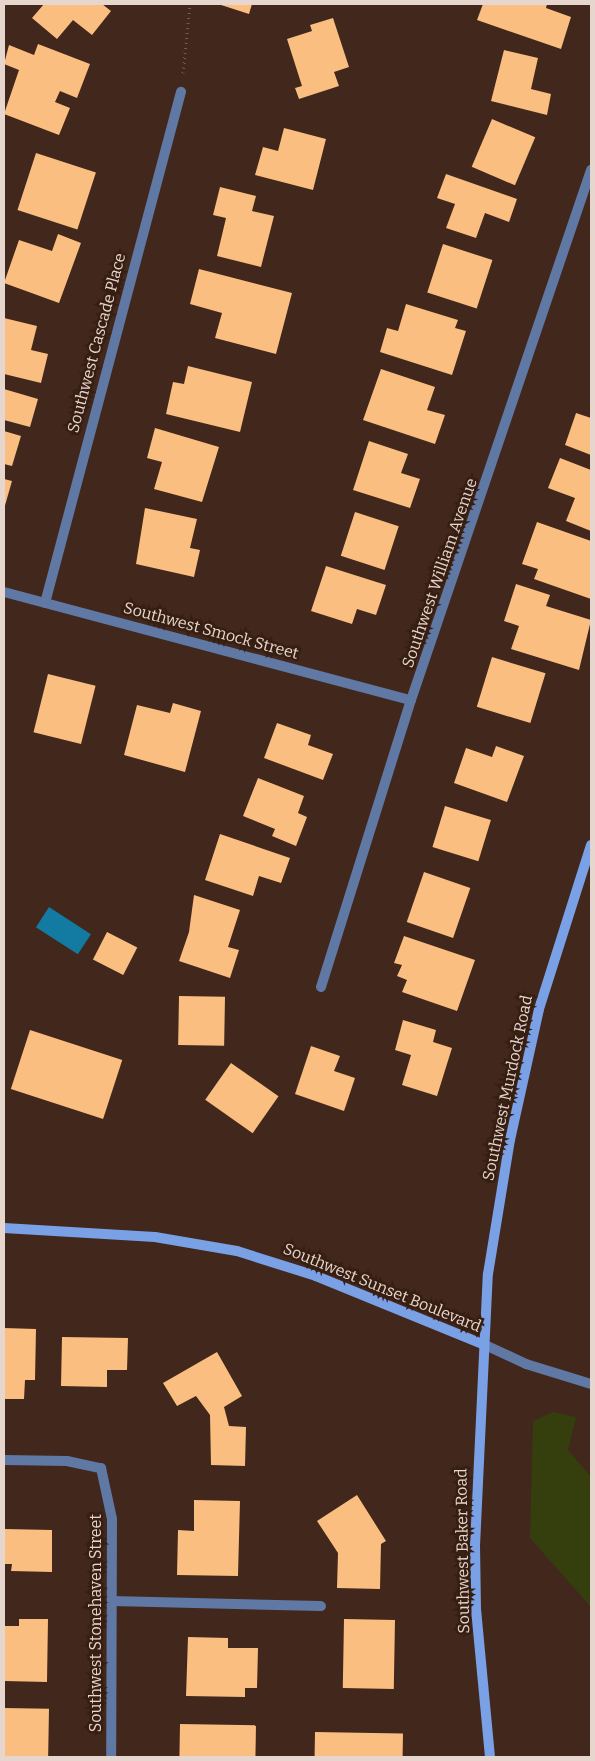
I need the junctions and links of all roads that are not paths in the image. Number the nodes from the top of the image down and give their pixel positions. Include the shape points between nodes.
1 (181, 92) road end
2 (591, 170) edge
3 (4, 592) edge
4 (46, 603) junction
5 (411, 700) junction
6 (591, 845) edge
7 (587, 870) edge
8 (321, 987) dead end
9 (4, 1228) edge
10 (483, 1344) junction
11 (591, 1384) edge
12 (4, 1460) edge
13 (112, 1602) junction
14 (321, 1606) dead end
15 (112, 1757) edge
16 (490, 1757) edge

1 - 4 street, Southwest Cascade Place
2 - 5 street, Southwest William Avenue
3 - 4 street, Southwest Smock Street
4 - 5 street, Southwest Smock Street
5 - 8 street, Southwest William Avenue
6 - 7 main road, Southwest Murdock Road
7 - 10 main road, Southwest Murdock Road via 540,1009 510,1140 488,1274
9 - 10 main road, Southwest Sunset Boulevard via 155,1237 236,1251 316,1276
10 - 11 street via 526,1364
10 - 16 main road, Southwest Baker Road via 475,1555
12 - 13 street, Southwest Stonehaven Street via 67,1461 101,1468 112,1519
13 - 14 street
13 - 15 street, Southwest Stonehaven Street

